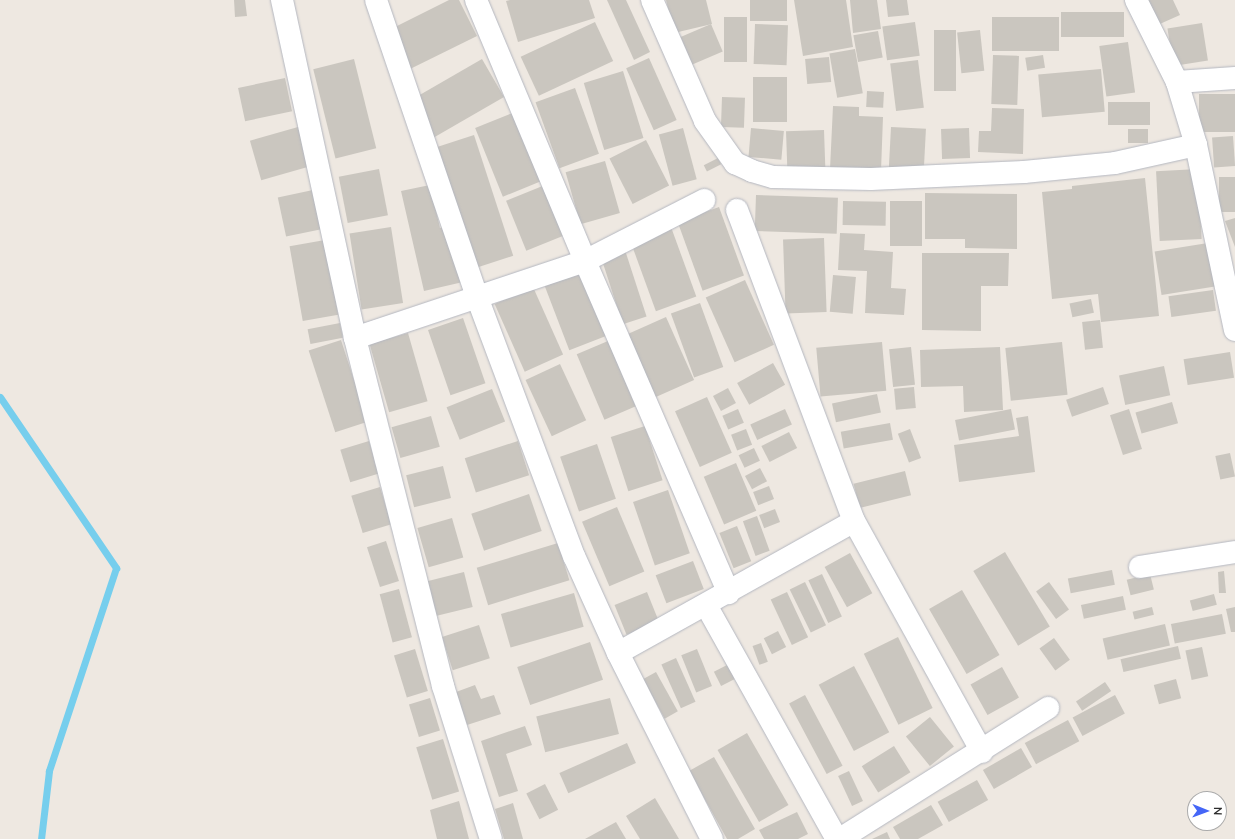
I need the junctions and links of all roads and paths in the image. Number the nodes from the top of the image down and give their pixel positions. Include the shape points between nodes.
1 (282, 0) edge
2 (376, 0) edge
3 (476, 0) edge
4 (652, 0) edge
5 (1136, 0) edge
6 (1235, 78) edge
7 (1177, 82) junction
8 (1196, 145) junction
9 (704, 200) dead end
10 (737, 210) dead end
11 (585, 261) junction
12 (477, 297) junction
13 (1235, 330) edge
14 (355, 338) junction
15 (854, 521) junction
16 (1235, 552) edge
17 (1140, 567) dead end
18 (728, 593) junction
19 (706, 605) junction
20 (618, 653) junction
21 (1048, 708) dead end
22 (982, 752) junction
23 (491, 839) edge
24 (712, 839) edge
25 (837, 839) edge
26 (840, 839) edge

1 - 14 street
2 - 12 street
3 - 11 street
4 - 8 street via 705,121 735,163 773,177 871,179 1024,172 1115,163
5 - 7 street
6 - 7 street
7 - 8 street
8 - 13 street
9 - 11 street
10 - 15 street
11 - 12 street
11 - 18 street
12 - 14 street
12 - 20 street via 574,556
14 - 23 street via 443,686
15 - 18 street
15 - 22 street
16 - 17 street
18 - 19 street
19 - 20 street
19 - 25 street
20 - 24 street
21 - 22 street
22 - 26 street

